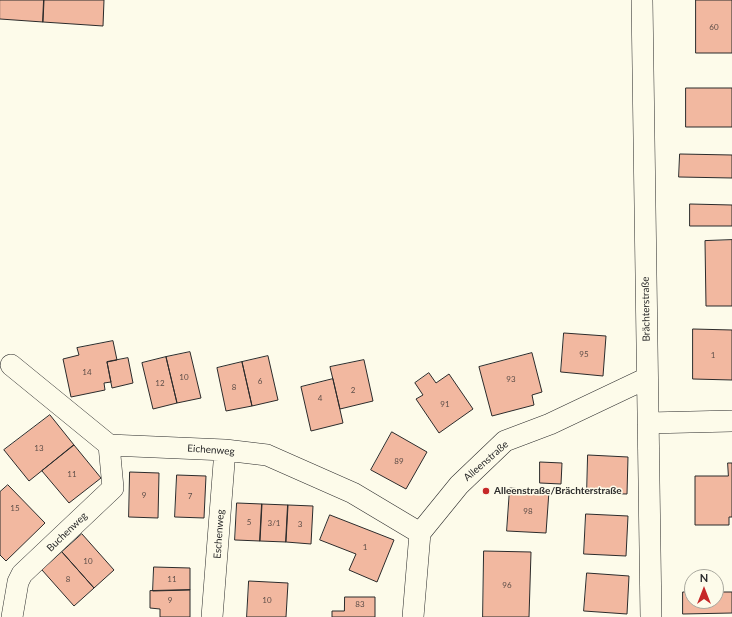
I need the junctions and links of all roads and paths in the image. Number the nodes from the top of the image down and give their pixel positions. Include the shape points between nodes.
1 (642, 0) edge
2 (12, 365) dead end
3 (647, 378) junction
4 (732, 421) edge
5 (648, 423) junction
6 (109, 445) junction
7 (225, 450) junction
8 (420, 533) junction
9 (12, 617) edge
10 (212, 617) edge
11 (413, 617) edge
12 (652, 617) edge

1 - 3 street, Brächterstraße
2 - 6 street
3 - 5 street, Brächterstraße
3 - 8 street, Alleenstraße via 550,424 505,442 458,485
4 - 5 street
5 - 12 street, Brächterstraße
6 - 7 street, Eichenweg
6 - 9 street, Buchenweg via 112,488 22,574 18,582
7 - 8 street, Eichenweg via 267,456 353,493
7 - 10 street, Eschenweg
8 - 11 street

